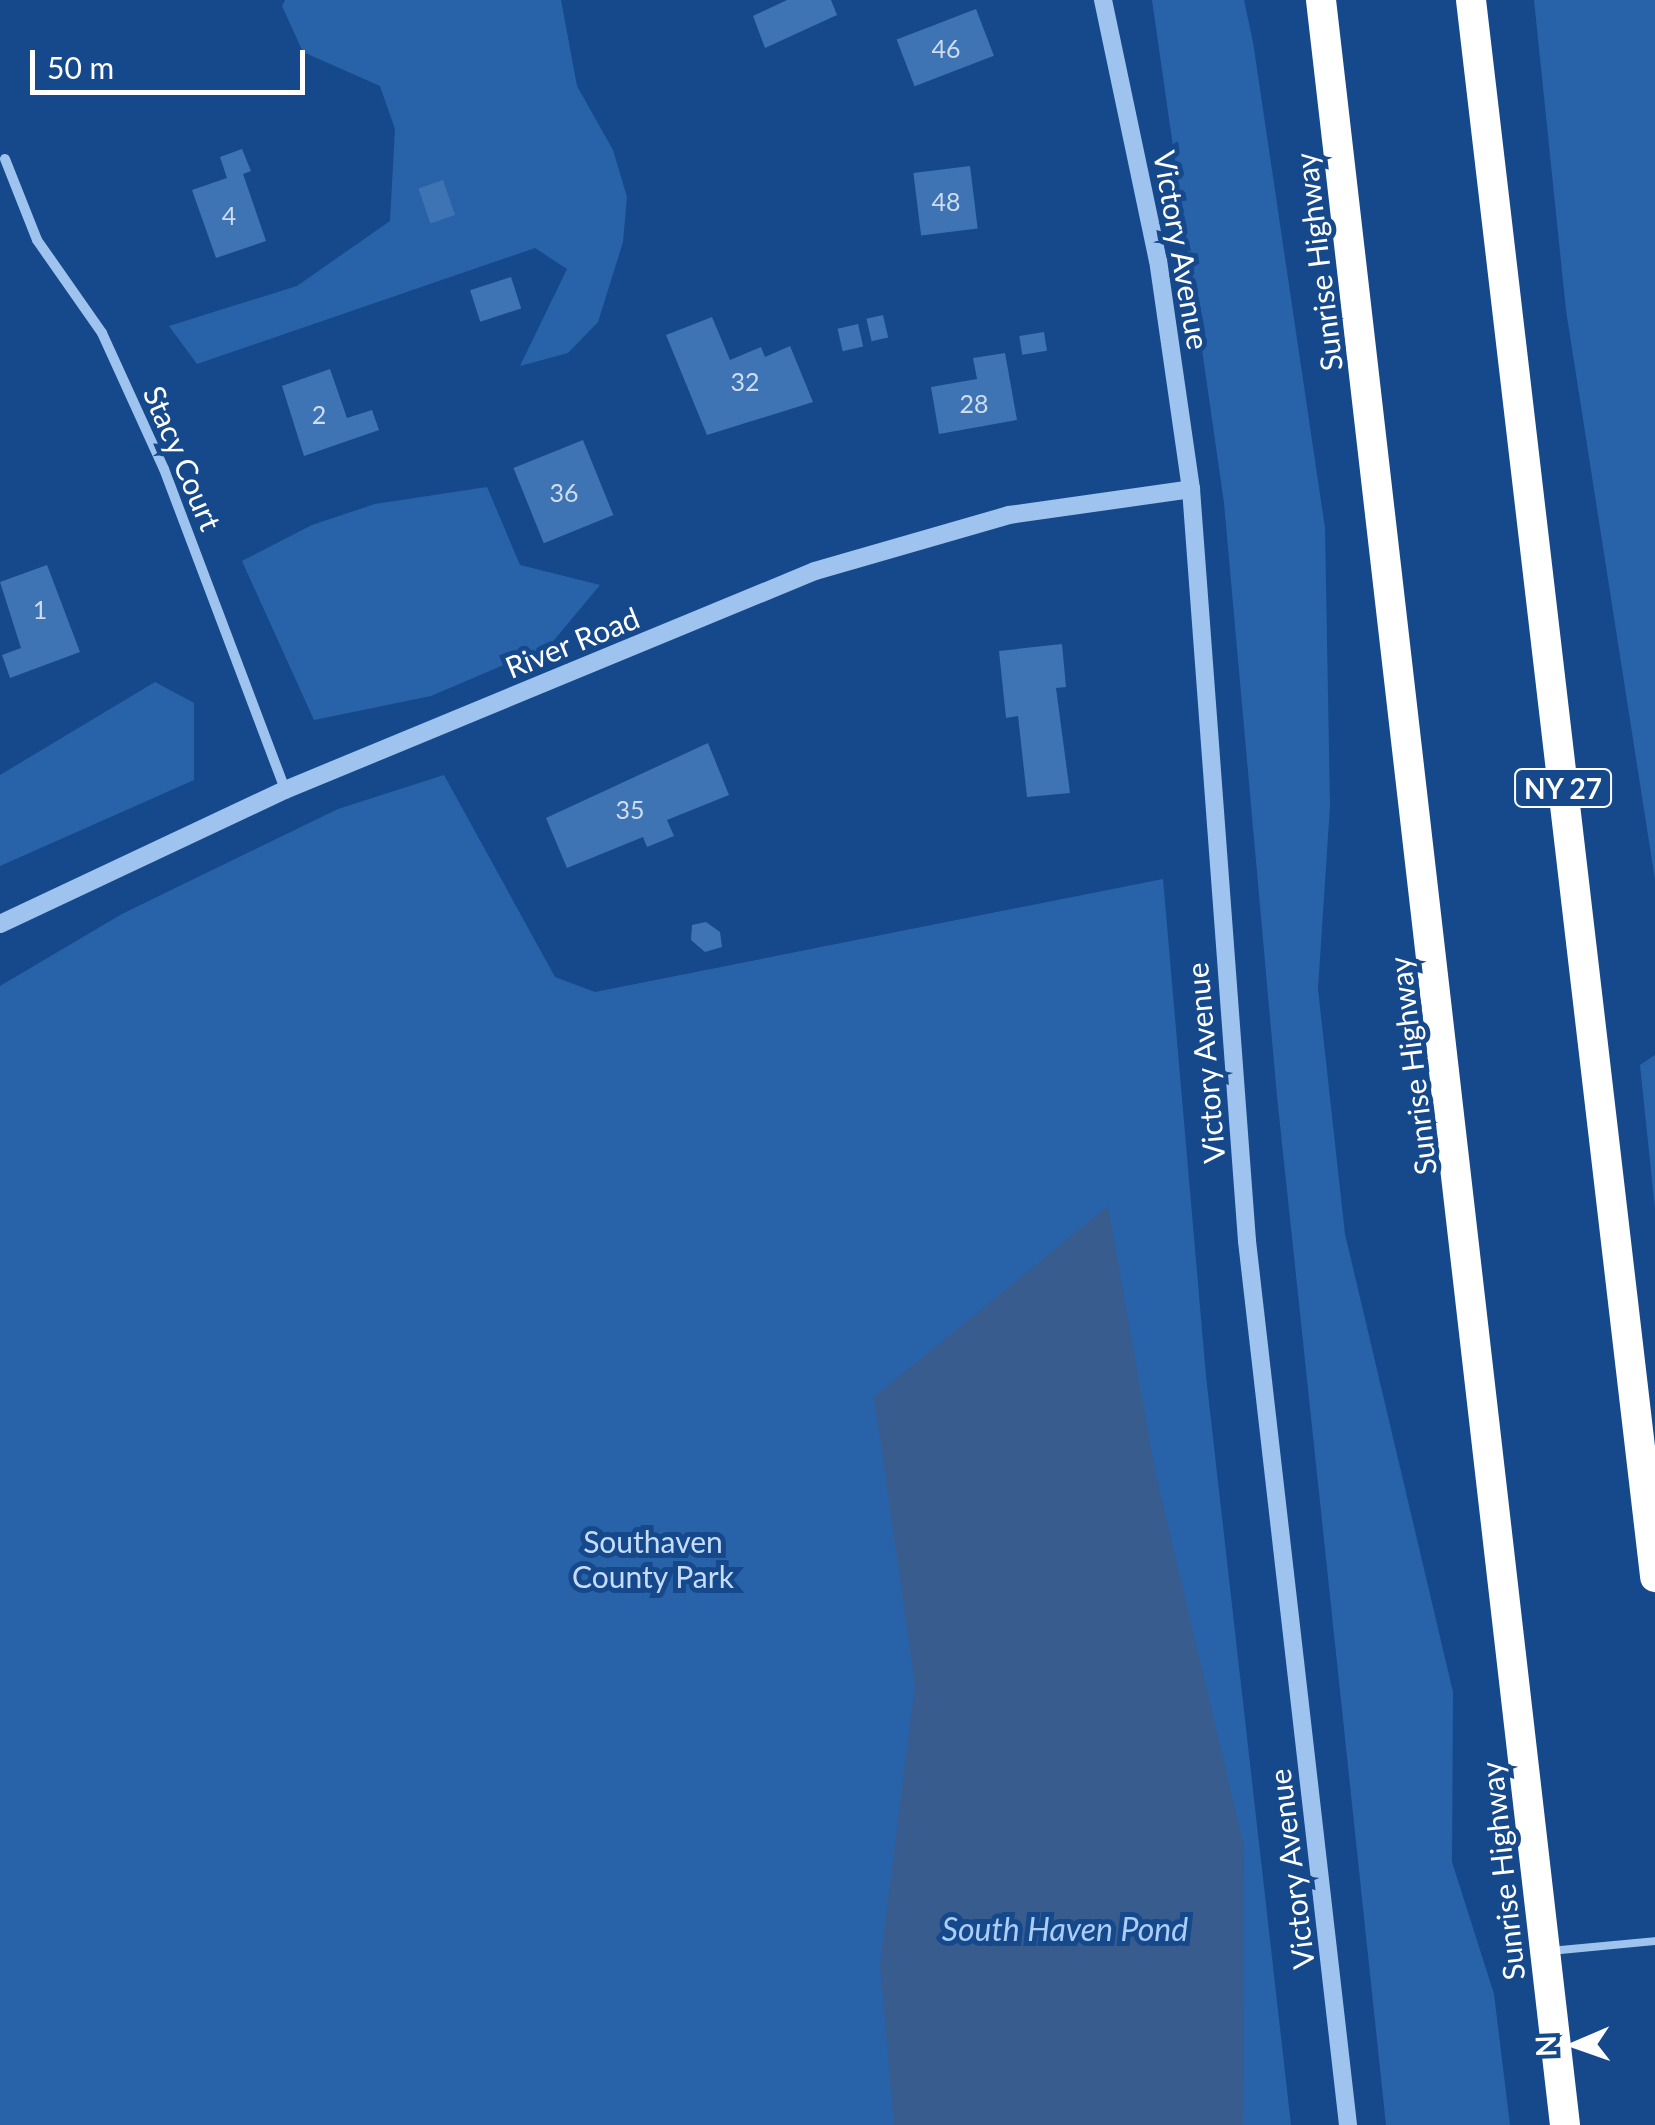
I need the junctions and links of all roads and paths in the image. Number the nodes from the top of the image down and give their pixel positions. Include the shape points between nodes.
1 (1103, 0) edge
2 (1300, 0) edge
3 (1320, 0) edge
4 (1472, 0) edge
5 (4, 160) dead end
6 (1341, 160) junction
7 (1191, 489) junction
8 (285, 790) junction
9 (0, 924) edge
10 (1655, 1576) edge
11 (1655, 1940) edge
12 (1546, 1952) junction
13 (1348, 2125) edge
14 (1565, 2125) edge

1 - 7 street, Victory Avenue via 1158,260
2 - 6 highway
3 - 6 highway, Sunrise Highway
4 - 10 highway, NY 27
5 - 8 street, Stacy Court via 37,240 102,333 164,468
6 - 12 highway, Sunrise Highway
7 - 8 street, River Road via 1009,515 815,571
7 - 13 street, Victory Avenue via 1248,1241
8 - 9 street, River Road
11 - 12 lane
12 - 14 highway, Sunrise Highway

